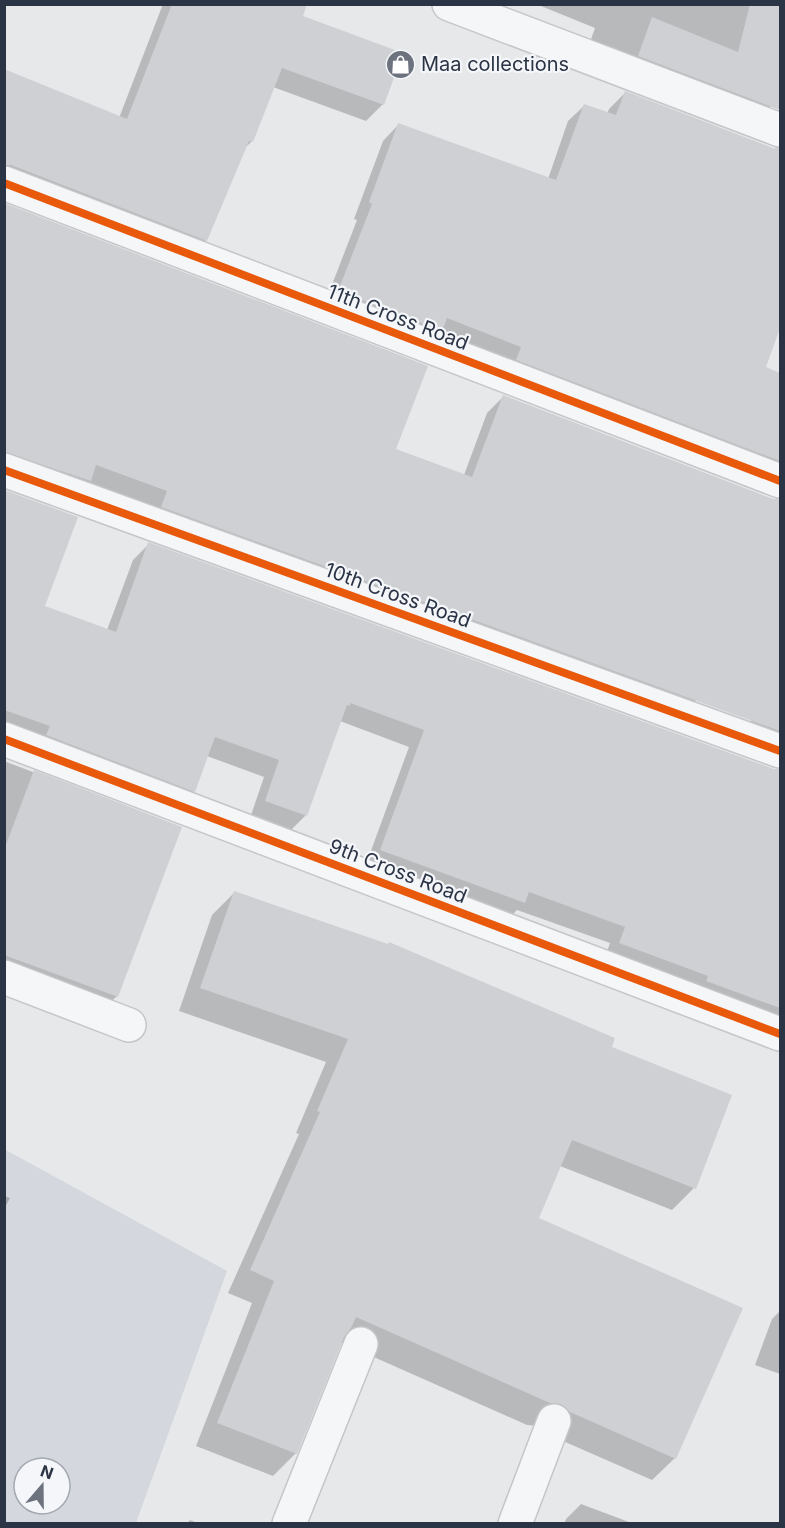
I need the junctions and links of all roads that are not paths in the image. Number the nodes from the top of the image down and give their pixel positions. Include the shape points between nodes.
1 (449, 4) edge
2 (780, 130) edge
3 (4, 183) edge
4 (4, 470) edge
5 (780, 481) edge
6 (4, 740) edge
7 (780, 751) edge
8 (4, 977) edge
9 (129, 1025) dead end
10 (780, 1034) edge
11 (361, 1344) dead end
12 (554, 1421) dead end
13 (289, 1524) edge
14 (515, 1524) edge

1 - 2 street
3 - 5 street, 11th Cross Road
4 - 7 street, 10th Cross Road
6 - 10 street, 9th Cross Road
8 - 9 street
11 - 13 street
12 - 14 street

